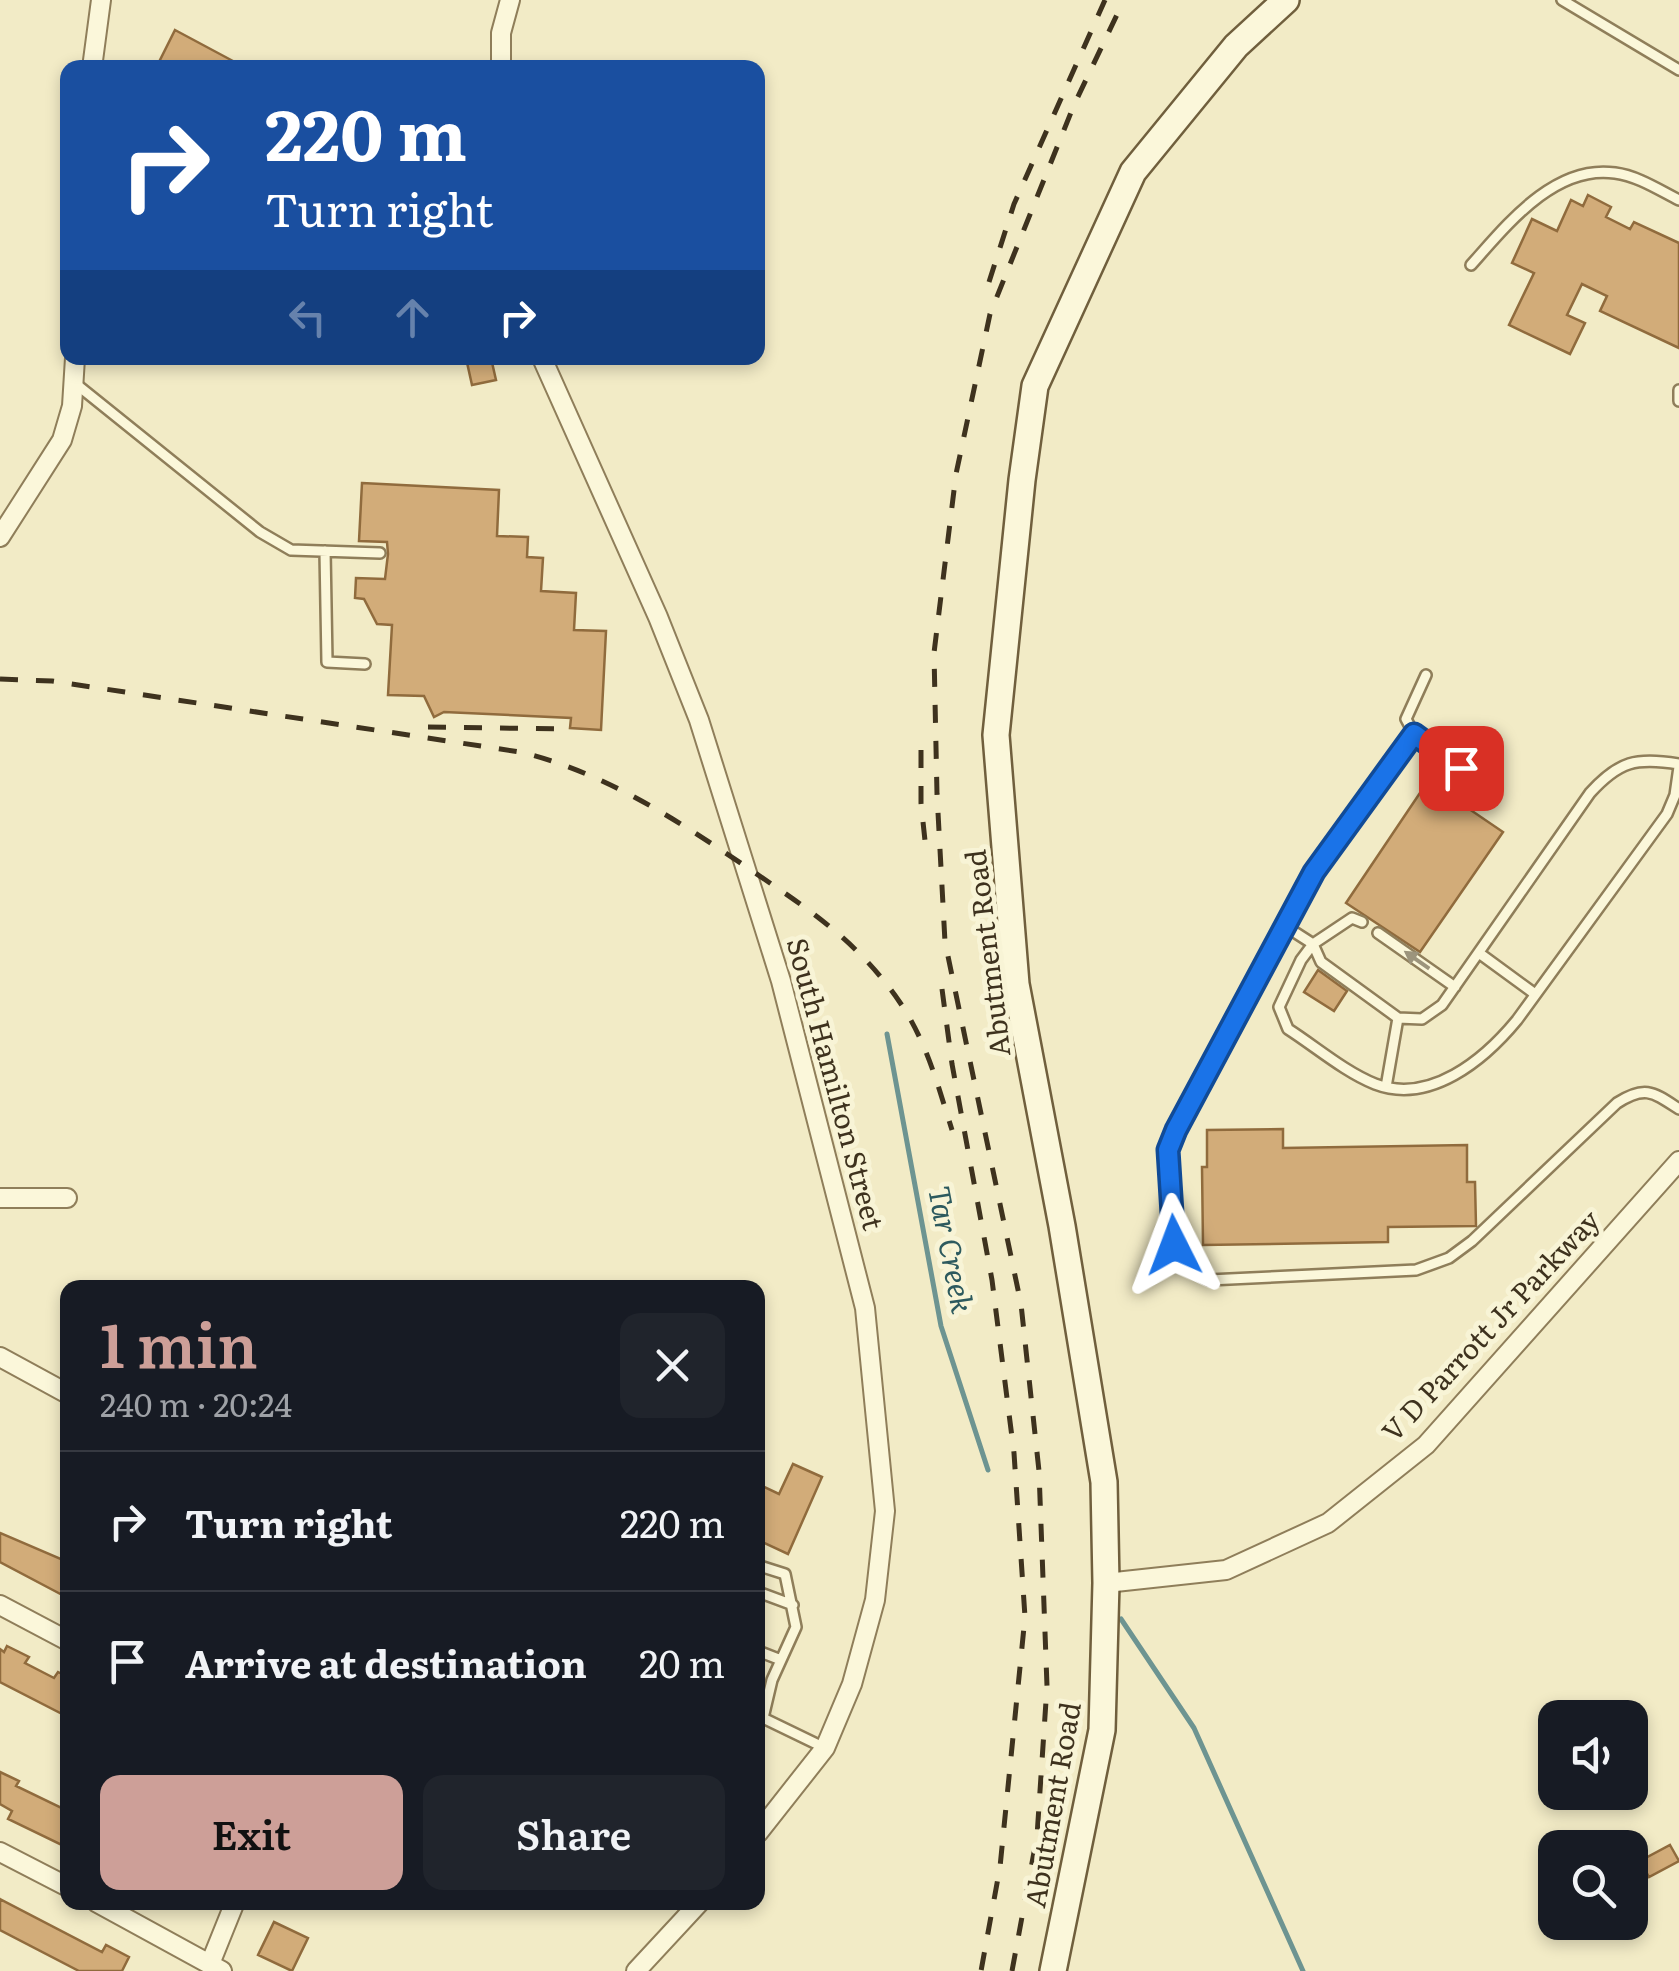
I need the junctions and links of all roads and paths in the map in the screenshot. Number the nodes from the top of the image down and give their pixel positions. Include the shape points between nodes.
1 (100, 0) edge
2 (510, 0) edge
3 (1286, 0) edge
4 (1562, 0) edge
5 (93, 60) edge
6 (501, 60) edge
7 (1679, 70) edge
8 (1679, 200) edge
9 (1471, 265) dead end
10 (75, 365) edge
11 (545, 365) edge
12 (74, 382) junction
13 (1679, 390) edge
14 (1679, 401) edge
15 (0, 537) edge
16 (325, 551) junction
17 (380, 553) dead end
18 (365, 664) dead end
19 (1426, 675) dead end
20 (1414, 734) junction
21 (1679, 765) edge
22 (1485, 785) dead end
23 (1362, 922) dead end
24 (1285, 926) junction
25 (1378, 933) dead end
26 (1313, 944) junction
27 (1479, 953) junction
28 (1455, 986) junction
29 (1536, 994) junction
30 (1398, 1018) junction
31 (1386, 1087) junction
32 (1679, 1109) edge
33 (1679, 1161) edge
34 (0, 1198) edge
35 (67, 1198) dead end
36 (0, 1357) edge
37 (60, 1390) edge
38 (765, 1568) edge
39 (1106, 1583) junction
40 (765, 1595) edge
41 (0, 1605) edge
42 (793, 1605) junction
43 (60, 1637) edge
44 (765, 1654) edge
45 (781, 1660) junction
46 (765, 1710) edge
47 (765, 1719) edge
48 (825, 1748) junction
49 (765, 1824) edge
50 (0, 1852) edge
51 (60, 1883) edge
52 (111, 1910) edge
53 (234, 1910) edge
54 (693, 1910) edge
55 (216, 1968) edge
56 (636, 1971) edge
57 (1053, 1971) edge

1 - 5 street
2 - 6 street
3 - 39 main road, Abutment Road via 1236,46 1132,172 1035,386 1022,480 996,735 1016,984 1104,1482
4 - 7 lane
8 - 9 lane via 1613,172 1591,174 1525,206
10 - 12 street
11 - 48 street, South Hamilton Street via 699,720 781,981 864,1308 885,1511 875,1600 852,1684
12 - 15 street via 62,440
12 - 16 lane via 260,532 290,550
13 - 14 lane
16 - 17 lane
16 - 18 lane via 327,662
19 - 20 lane via 1406,720
20 - 22 lane
20 - 24 lane via 1314,872
21 - 27 lane via 1634,762 1606,776
21 - 29 lane via 1667,814
23 - 26 lane via 1352,918
24 - 26 lane
24 - 32 lane via 1168,1150 1174,1245 1184,1263 1209,1280 1416,1270 1472,1240 1634,1092
28 -> 25 lane
26 - 30 lane via 1320,962
26 - 31 lane via 1284,994 1283,1022
27 - 28 lane
27 - 29 lane
28 - 30 lane via 1422,1019
29 - 31 lane via 1495,1046 1463,1069 1412,1091
30 - 31 lane
33 - 39 street, V D Parrott Jr Parkway via 1426,1445 1328,1523 1226,1570
34 - 35 street
36 - 37 street
38 - 42 lane via 786,1574
39 - 57 main road, Abutment Road via 1102,1730
40 - 42 lane
41 - 43 street
42 - 45 lane via 796,1627
44 - 45 lane
45 - 46 lane
47 - 48 lane
48 - 49 street, South Hamilton Street
50 - 51 street
52 - 55 street
53 - 55 street
54 - 56 street

